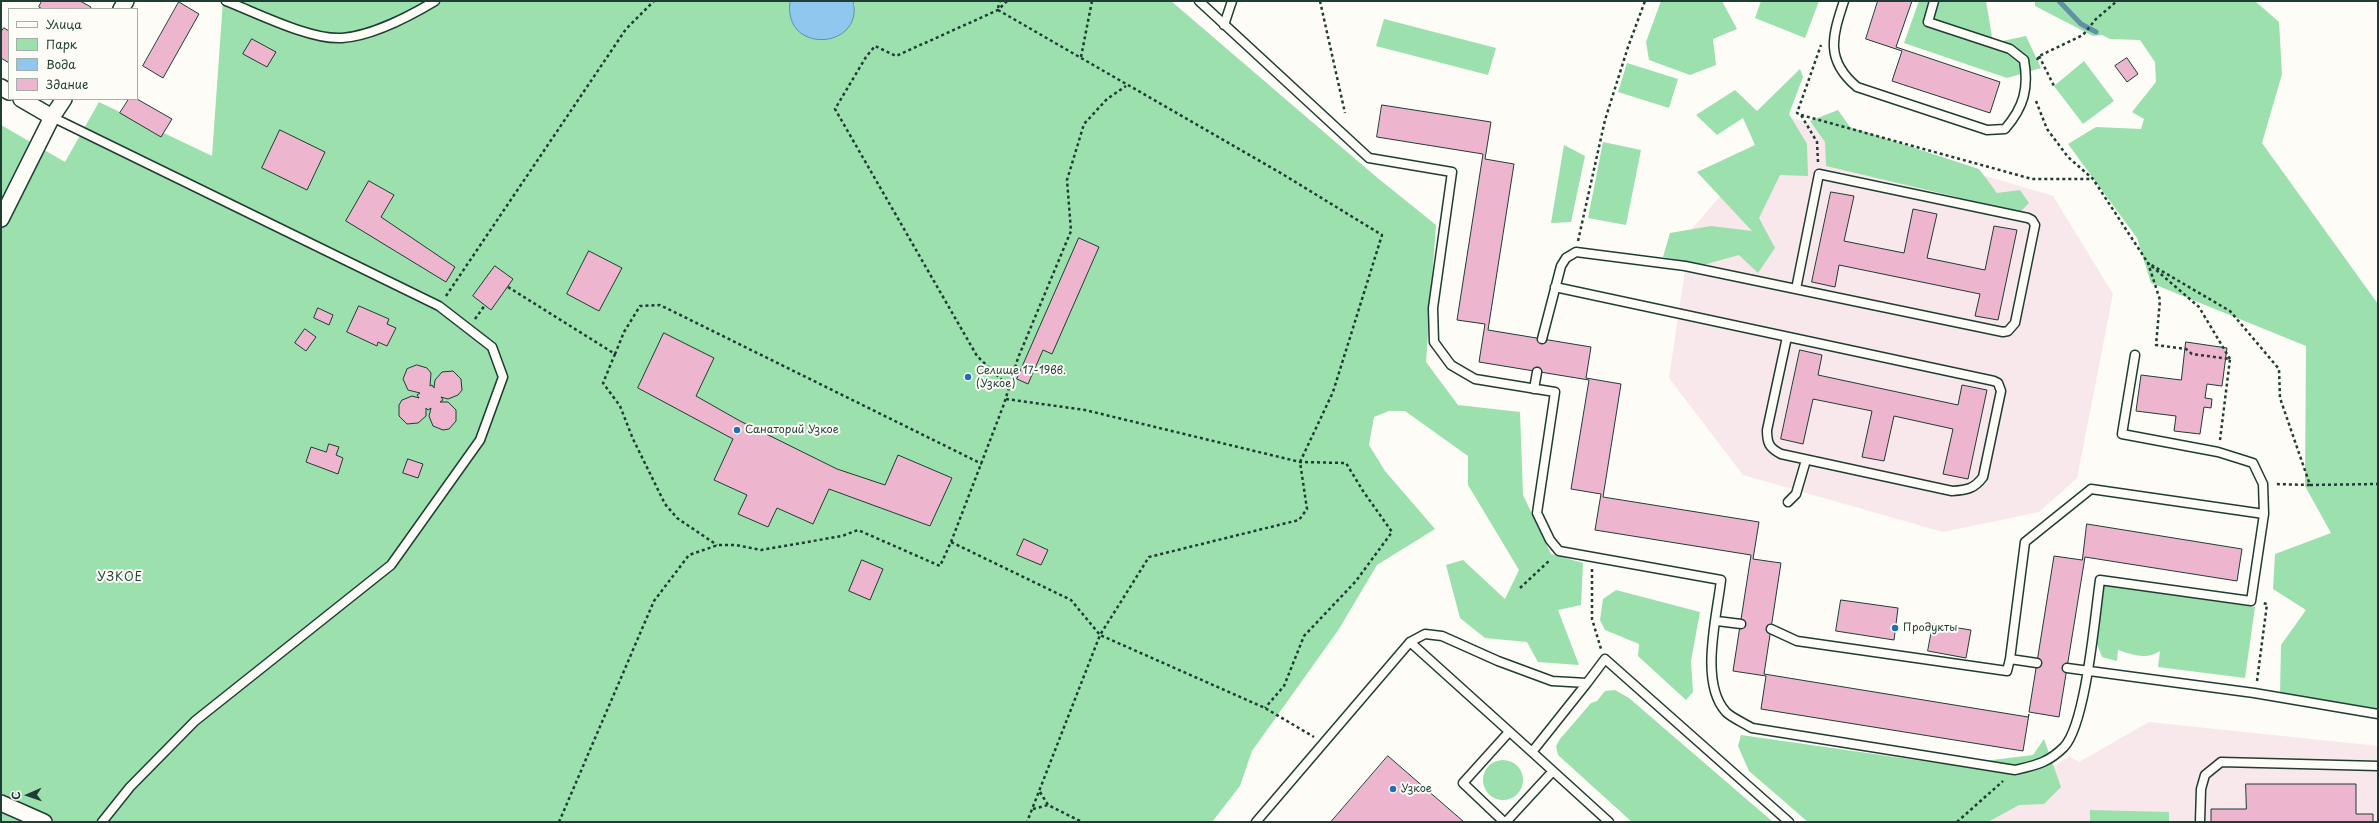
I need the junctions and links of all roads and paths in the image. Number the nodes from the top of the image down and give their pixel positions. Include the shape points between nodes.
1 (226, 1) edge
2 (436, 1) edge
3 (654, 1) edge
4 (1000, 1) edge
5 (1007, 1) edge
6 (1092, 1) edge
7 (1198, 1) edge
8 (1232, 1) edge
9 (1320, 1) edge
10 (1645, 1) edge
11 (1844, 1) edge
12 (1934, 1) edge
13 (2117, 1) edge
14 (998, 10) junction
15 (1224, 25) junction
16 (2039, 56) junction
17 (1081, 58) junction
18 (1815, 62) dead end
19 (2028, 79) junction
20 (1126, 86) junction
21 (2054, 86) dead end
22 (23, 100) edge
23 (63, 100) edge
24 (1345, 113) dead end
25 (1801, 115) junction
26 (52, 117) junction
27 (1819, 174) junction
28 (2093, 179) junction
29 (1, 219) edge
30 (1576, 252) junction
31 (2148, 264) junction
32 (508, 287) dead end
33 (1555, 287) junction
34 (1796, 289) junction
35 (485, 305) dead end
36 (439, 306) junction
37 (468, 328) junction
38 (1787, 337) junction
39 (1542, 339) dead end
40 (615, 354) junction
41 (2135, 355) dead end
42 (2230, 359) junction
43 (1537, 372) dead end
44 (1009, 387) junction
45 (1534, 389) junction
46 (1006, 399) junction
47 (2218, 452) junction
48 (1806, 460) junction
49 (1300, 462) junction
50 (982, 464) junction
51 (2263, 484) junction
52 (2378, 484) edge
53 (2310, 485) junction
54 (1788, 502) dead end
55 (2264, 514) junction
56 (951, 542) junction
57 (718, 545) junction
58 (1559, 551) junction
59 (1592, 557) junction
60 (1520, 588) dead end
61 (2267, 604) dead end
62 (1717, 621) junction
63 (1741, 624) dead end
64 (1771, 629) dead end
65 (1100, 634) junction
66 (1410, 642) junction
67 (1605, 659) junction
68 (2010, 659) junction
69 (2037, 663) dead end
70 (2067, 668) dead end
71 (2088, 671) junction
72 (2257, 674) dead end
73 (1587, 683) junction
74 (1265, 708) junction
75 (2378, 714) edge
76 (1509, 732) junction
77 (1323, 743) junction
78 (1532, 752) junction
79 (2378, 766) edge
80 (2015, 770) junction
81 (1553, 771) junction
82 (1040, 791) junction
83 (1, 803) edge
84 (1048, 805) junction
85 (1033, 809) junction
86 (44, 822) edge
87 (102, 822) edge
88 (559, 822) edge
89 (1027, 822) edge
90 (1082, 822) edge
91 (1256, 822) edge
92 (1505, 822) edge
93 (1609, 822) edge
94 (1789, 822) edge
95 (1957, 822) edge
96 (2200, 822) edge

1 - 2 lane via 314,35 342,38 391,24
3 - 36 path via 626,29
4 - 14 path
5 - 14 path
6 - 17 path
7 - 15 lane
8 - 15 lane
9 - 24 path
10 - 30 path via 1605,120
11 - 19 lane via 1832,45 1838,66 1844,76 1857,87 1987,130 2005,129 2018,114
12 - 19 lane via 1928,22 2010,49 2024,60
13 - 16 path via 2096,19 2084,36
14 - 17 path
14 - 44 path via 896,56 875,46 835,109 977,356
15 - 45 lane via 1369,158 1452,172 1433,308 1434,342 1451,365 1476,379
16 - 19 path
16 - 21 path
17 - 20 path
18 - 25 path via 1798,113
19 - 28 path via 2047,128 2068,157
20 - 44 path via 1107,99 1084,124 1066,180 1071,231 1018,358
20 - 49 path via 1382,235 1333,392
22 - 26 street
23 - 26 street
25 - 27 path via 1817,142
25 - 28 path via 2032,179
26 - 29 street
26 - 36 lane
27 - 34 lane
27 - 34 lane via 2032,220 2034,231 2013,328 2003,332
28 - 31 path
30 - 33 lane via 1566,258 1561,266
30 - 34 lane via 1685,266
31 - 42 path via 2199,307
31 - 42 path via 2160,300 2156,345 2186,349 2192,354
31 - 53 path via 2230,311 2279,369 2280,398
32 - 40 path
33 - 38 lane
33 - 39 lane
35 - 37 path
36 - 37 lane
37 - 87 lane via 492,347 503,377 480,440 391,565 195,721 130,786
38 - 48 lane via 1767,430 1767,442 1772,450
38 - 48 lane via 1994,381 2000,386 1983,477 1977,485 1968,490 1952,491
40 - 50 path via 624,332 640,306 660,305
40 - 57 path via 603,383 620,406 665,504 677,518
41 - 47 lane via 2122,434
42 - 47 path
43 - 45 lane
44 - 46 path
45 - 58 lane via 1555,392 1537,513 1550,540
46 - 49 path via 1086,410
46 - 50 path
47 - 51 lane via 2253,463
48 - 54 lane via 1796,494
49 - 65 path via 1307,509 1299,520 1149,557
49 - 74 path via 1346,463 1392,532 1356,581 1304,636 1284,686
50 - 56 path
51 - 53 path
51 - 55 lane
52 - 53 path
55 - 68 lane via 2091,489 2025,542
55 - 71 lane via 2251,601 2100,580
56 - 57 path via 940,566 858,530 842,536 760,550 736,545
56 - 65 path via 1071,600
57 - 88 path via 689,555 654,601
58 - 59 lane
58 - 60 path
59 - 62 lane via 1722,580
59 - 67 path via 1592,619
61 - 72 path
62 - 63 lane
62 - 80 lane via 1711,657 1713,689 1726,712 1752,728
64 - 68 lane via 1797,641 2007,671
65 - 74 path
65 - 82 path
66 - 73 lane via 1425,634 1442,636 1552,681
66 - 76 lane
66 - 77 lane
67 - 73 lane
67 - 94 lane
68 - 69 lane
70 - 71 lane
71 - 75 lane via 2255,693
71 - 80 lane via 2078,718 2065,746 2044,764
73 - 78 lane
74 - 77 path
76 - 78 lane
76 - 92 lane via 1463,783
77 - 91 lane
78 - 81 lane
79 - 96 lane via 2221,762 2205,775 2201,789
80 - 95 path
81 - 92 lane
81 - 93 lane
82 - 84 path
82 - 85 path
83 - 86 street
84 - 85 path
84 - 90 path
85 - 89 path

